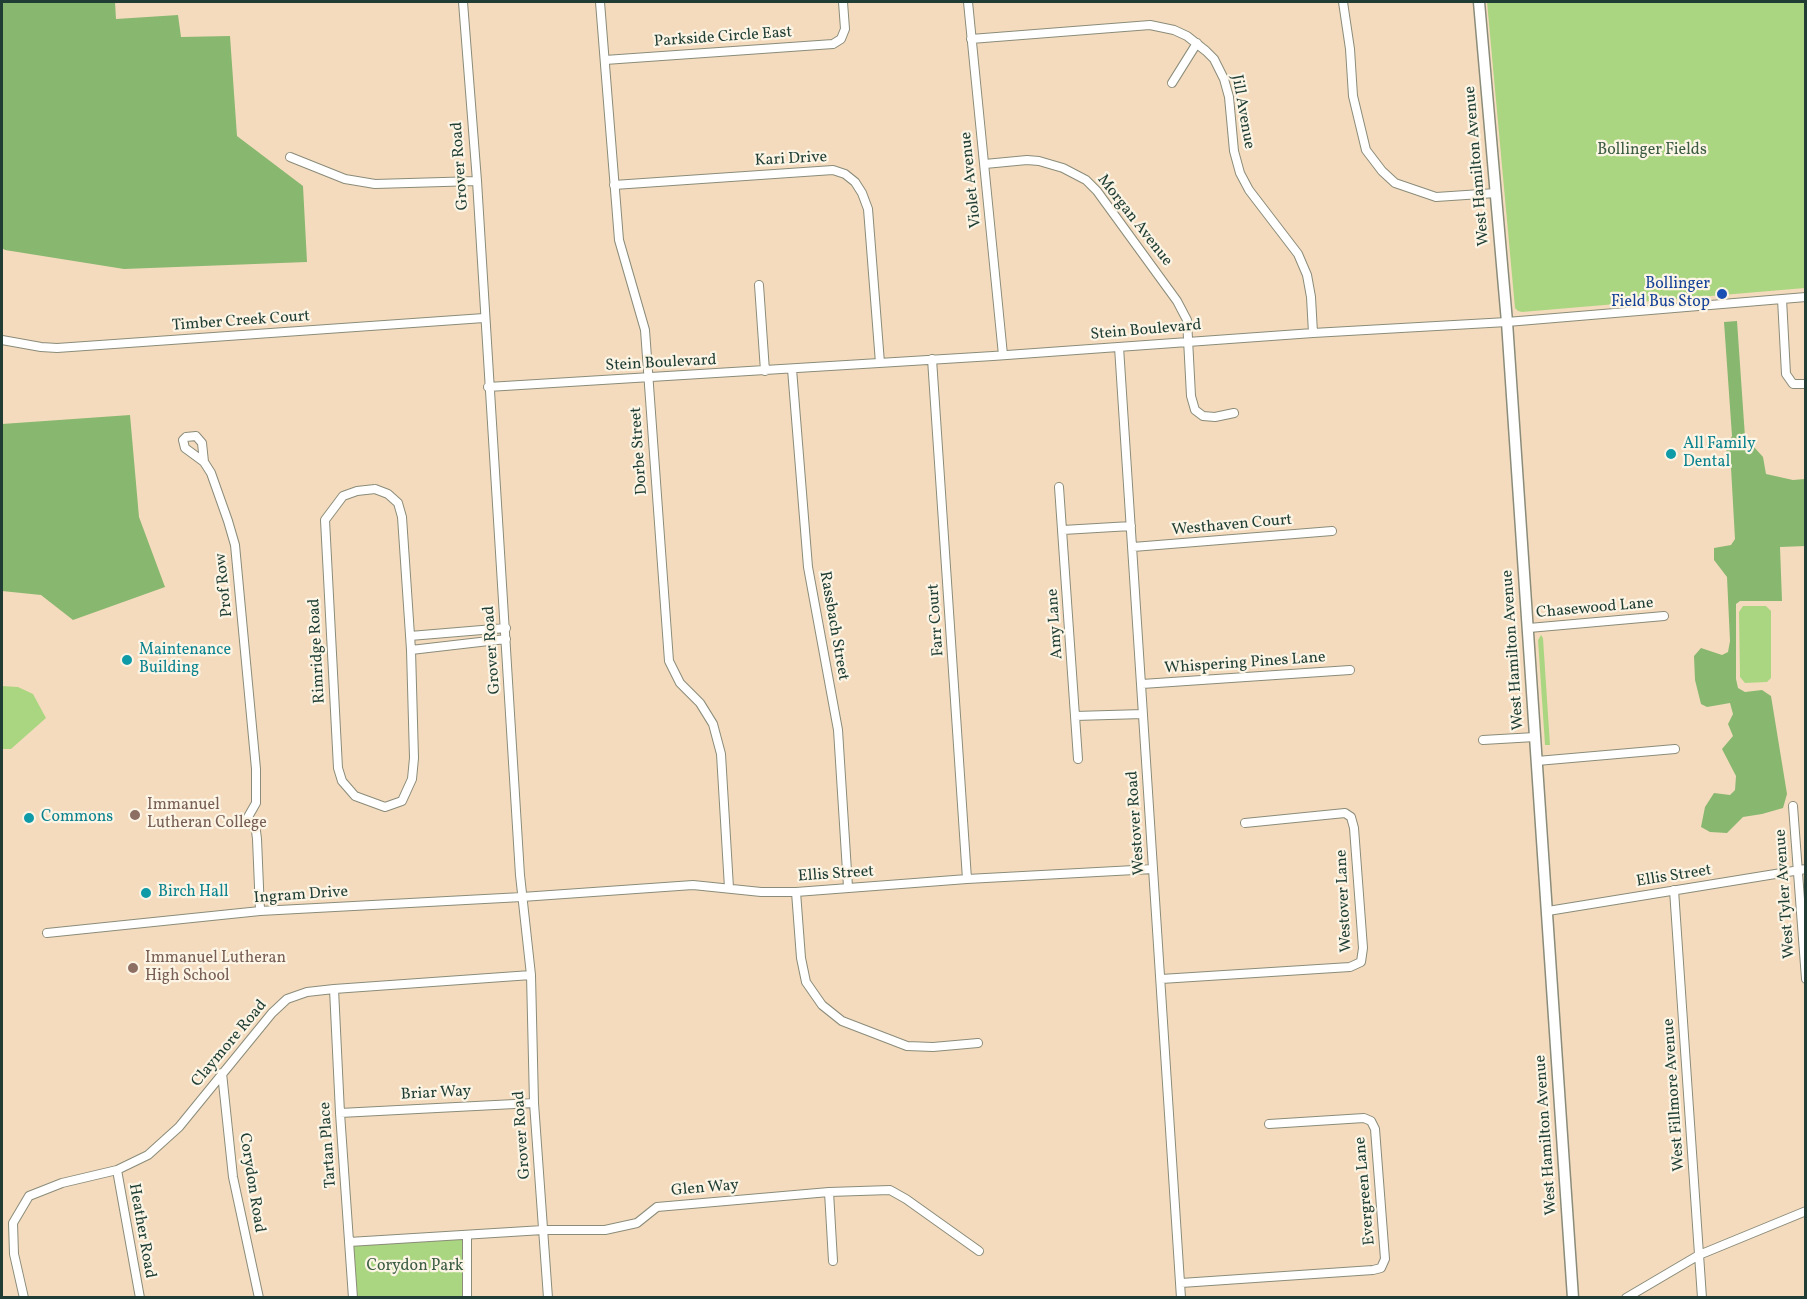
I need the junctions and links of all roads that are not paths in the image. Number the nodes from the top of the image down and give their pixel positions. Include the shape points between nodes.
1 (463, 2) edge
2 (600, 2) edge
3 (843, 2) edge
4 (968, 2) edge
5 (1343, 2) edge
6 (1479, 2) edge
7 (971, 39) junction
8 (1197, 43) junction
9 (605, 60) junction
10 (1172, 83) dead end
11 (290, 157) dead end
12 (985, 164) junction
13 (477, 181) junction
14 (614, 185) junction
15 (1496, 193) junction
16 (759, 285) dead end
17 (1806, 297) edge
18 (1782, 299) junction
19 (484, 318) junction
20 (1507, 322) junction
21 (1313, 333) junction
22 (2, 340) edge
23 (1189, 341) junction
24 (1119, 347) junction
25 (1003, 355) junction
26 (932, 359) junction
27 (880, 363) junction
28 (792, 369) junction
29 (765, 371) junction
30 (648, 378) junction
31 (1806, 384) edge
32 (488, 387) junction
33 (1234, 413) dead end
34 (204, 462) dead end
35 (1059, 487) dead end
36 (1131, 526) junction
37 (1063, 530) junction
38 (1332, 531) dead end
39 (1133, 547) junction
40 (1664, 616) dead end
41 (506, 628) junction
42 (1529, 628) junction
43 (410, 636) junction
44 (506, 639) junction
45 (411, 650) junction
46 (1350, 670) dead end
47 (1142, 684) junction
48 (1143, 714) junction
49 (1075, 716) junction
50 (1535, 737) junction
51 (1483, 740) dead end
52 (1675, 749) dead end
53 (1078, 759) dead end
54 (1537, 761) junction
55 (1793, 806) dead end
56 (1245, 823) dead end
57 (1153, 869) junction
58 (1802, 870) edge
59 (967, 879) junction
60 (848, 887) junction
61 (729, 888) junction
62 (1674, 890) junction
63 (796, 892) junction
64 (522, 897) junction
65 (260, 911) junction
66 (1548, 911) junction
67 (47, 933) dead end
68 (531, 975) junction
69 (1161, 979) junction
70 (1806, 979) edge
71 (334, 989) junction
72 (978, 1043) dead end
73 (222, 1073) junction
74 (534, 1103) junction
75 (340, 1113) junction
76 (1269, 1124) dead end
77 (117, 1170) junction
78 (829, 1192) junction
79 (1806, 1211) edge
80 (543, 1230) junction
81 (467, 1235) junction
82 (349, 1242) junction
83 (979, 1251) dead end
84 (1699, 1255) junction
85 (833, 1261) dead end
86 (1180, 1283) junction
87 (24, 1298) edge
88 (140, 1298) edge
89 (259, 1298) edge
90 (353, 1298) edge
91 (467, 1298) edge
92 (548, 1298) edge
93 (1181, 1298) edge
94 (1573, 1298) edge
95 (1626, 1298) edge
96 (1702, 1298) edge

1 - 13 street, Grover Road
2 - 9 street, Dorbe Street
3 - 9 street, Parkside Circle East via 845,29 841,39 833,44
4 - 7 street, Violet Avenue
5 - 15 street via 1353,96 1366,150 1382,171 1395,183 1436,197
6 - 15 street, West Hamilton Avenue
7 - 8 street, Jill Avenue via 1150,25 1174,30
7 - 12 street, Violet Avenue
8 - 10 street
8 - 21 street, Jill Avenue via 1214,59 1224,79 1240,172 1249,190 1298,254 1307,275
9 - 14 street, Dorbe Street
11 - 13 street via 345,179 375,184
12 - 23 street, Morgan Avenue via 1039,161 1086,180 1177,301 1187,320
12 - 25 street, Violet Avenue
13 - 19 street, Grover Road
14 - 27 street, Kari Drive via 833,170 845,174 855,182 868,209
14 - 30 street, Dorbe Street via 618,240 645,330
15 - 20 street, West Hamilton Avenue
16 - 29 street
17 - 18 street, Stein Boulevard
18 - 20 street, Stein Boulevard
18 - 31 street via 1786,374 1793,384
19 - 22 street, Timber Creek Court via 57,348
19 - 32 street, Grover Road
20 - 21 street, Stein Boulevard
20 - 42 street, West Hamilton Avenue
21 - 23 street, Stein Boulevard
23 - 24 street, Stein Boulevard
23 - 33 street, Morgan Avenue via 1195,410 1203,416 1215,417
24 - 25 street, Stein Boulevard
24 - 36 street, Westover Road
25 - 26 street, Stein Boulevard
26 - 27 street, Stein Boulevard
26 - 59 street, Farr Court
27 - 28 street, Stein Boulevard
28 - 29 street, Stein Boulevard
28 - 60 street, Rassbach Street via 808,567 838,730
29 - 30 street, Stein Boulevard
30 - 32 street, Stein Boulevard
30 - 61 street, Dorbe Street via 669,661 680,683 700,703 713,724 720,754
32 - 41 street, Grover Road
34 - 65 street, Prof Row via 235,545 256,769 256,803 248,817 256,831
35 - 37 street, Amy Lane
36 - 37 street
36 - 39 street, Westover Road
37 - 49 street, Amy Lane
38 - 39 street, Westhaven Court
39 - 47 street, Westover Road
40 - 42 street, Chasewood Lane
41 - 43 street
41 - 44 street, Grover Road
42 - 50 street, West Hamilton Avenue
43 - 45 street, Rimridge Road
43 - 45 street, Rimridge Road via 398,503 375,489 357,490 343,496 324,520 338,768 342,781 355,796 385,807 402,801 412,779
44 - 45 street
44 - 64 street, Grover Road
46 - 47 street, Whispering Pines Lane
47 - 48 street, Westover Road
48 - 49 street
48 - 57 street, Westover Road
49 - 53 street, Amy Lane
50 - 51 street
50 - 54 street, West Hamilton Avenue
52 - 54 street
54 - 66 street, West Hamilton Avenue
55 - 58 street, West Tyler Avenue
56 - 69 street, Westover Lane via 1344,813 1351,818 1364,948 1361,962 1350,967
57 - 59 street, Ellis Street
57 - 69 street, Westover Road
58 - 62 street, Ellis Street
58 - 70 street, West Tyler Avenue
59 - 60 street, Ellis Street
60 - 63 street, Ellis Street
61 - 63 street, Ellis Street
61 - 64 street, Ellis Street via 693,885
62 - 66 street, Ellis Street
62 - 84 street, West Fillmore Avenue
63 - 72 street via 806,982 822,1005 842,1021 907,1046
64 - 65 street, Ingram Drive
64 - 68 street, Grover Road
65 - 67 street, Ingram Drive
66 - 94 street, West Hamilton Avenue
68 - 71 street, Claymore Road
68 - 74 street, Grover Road
69 - 86 street, Westover Road
71 - 73 street, Claymore Road via 287,999
71 - 75 street, Tartan Place
73 - 77 street, Claymore Road via 179,1126 148,1155
73 - 89 street, Corydon Road via 233,1177
74 - 75 street, Briar Way
74 - 80 street, Grover Road
75 - 82 street, Tartan Place
76 - 86 street, Evergreen Lane via 1364,1118 1371,1121 1375,1129 1385,1259 1381,1268
77 - 87 street, Claymore Road via 29,1196 14,1223 14,1254
77 - 88 street, Heather Road
78 - 80 street, Glen Way via 657,1207 637,1223 605,1230
78 - 83 street, Glen Way via 890,1190
78 - 85 street
79 - 84 street
80 - 81 street, Glen Way
80 - 92 street, Grover Road
81 - 82 street, Glen Way
81 - 91 street
82 - 90 street, Tartan Place
84 - 95 street
84 - 96 street, West Fillmore Avenue
86 - 93 street, Westover Road

